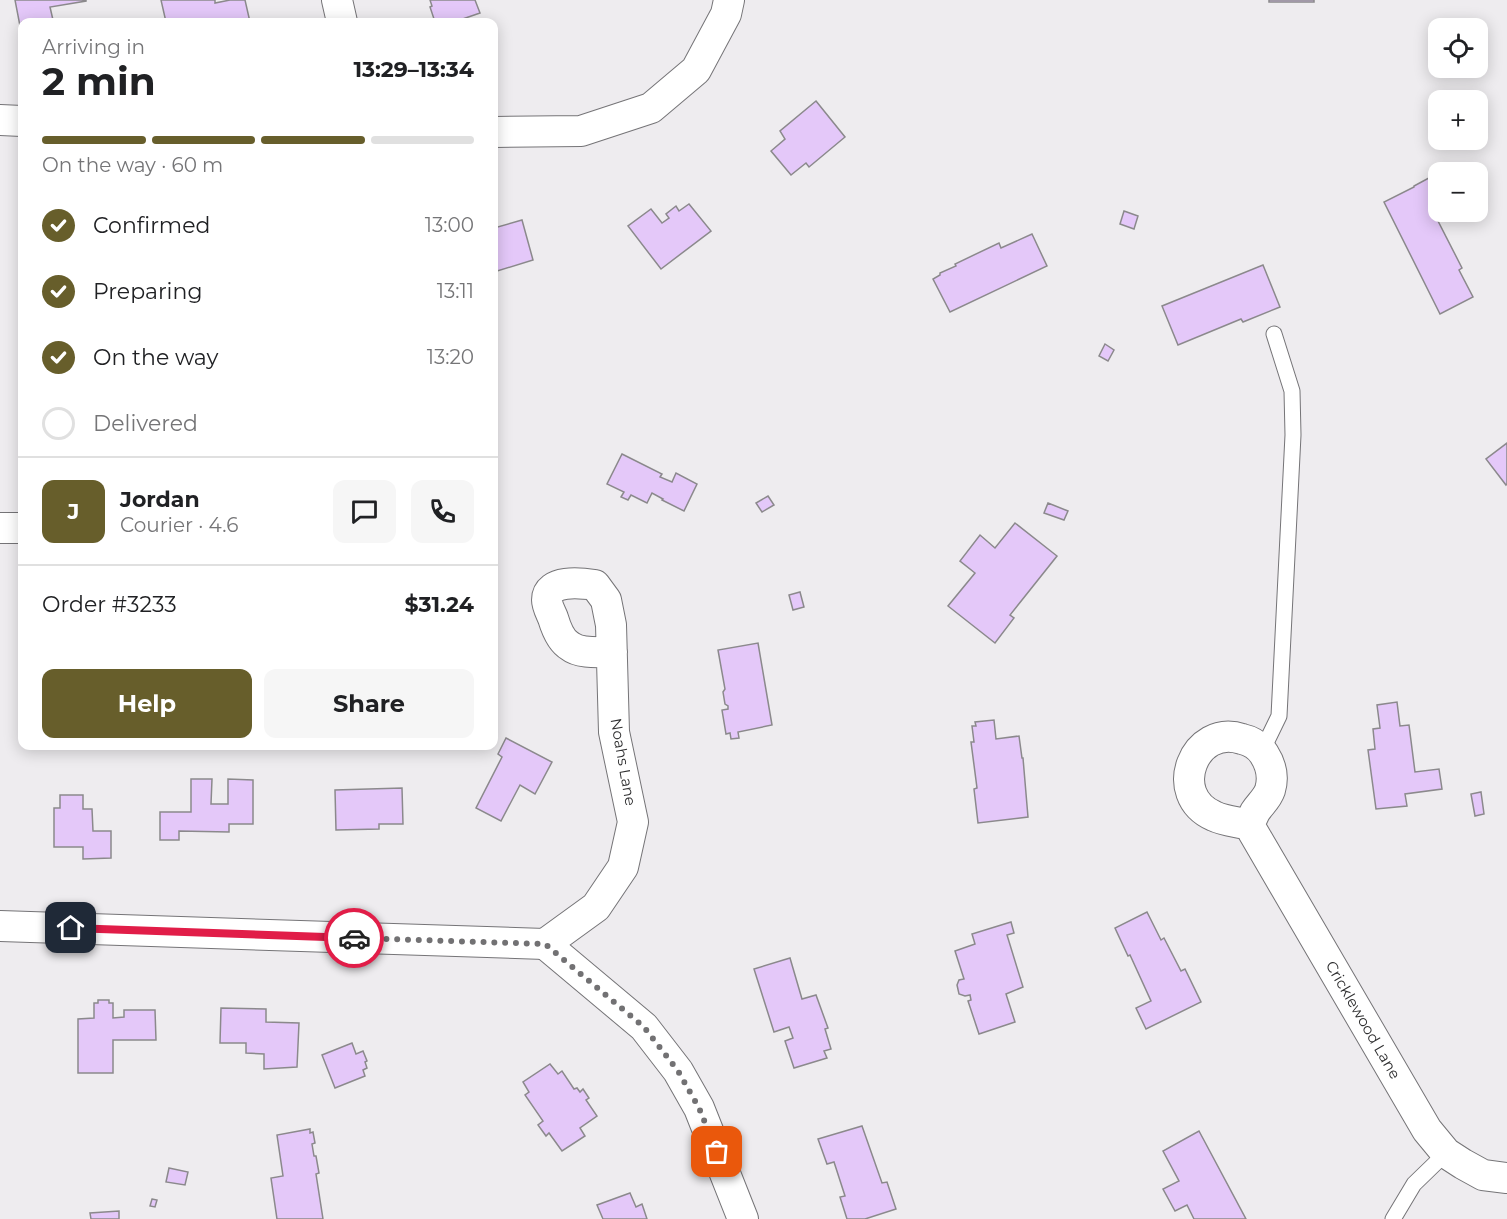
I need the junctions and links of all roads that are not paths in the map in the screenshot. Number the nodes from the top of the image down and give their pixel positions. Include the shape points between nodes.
1 (337, 0) edge
2 (729, 0) edge
3 (341, 18) edge
4 (0, 120) edge
5 (18, 121) edge
6 (498, 132) edge
7 (1274, 334) dead end
8 (0, 528) edge
9 (18, 528) edge
10 (612, 652) dead end
11 (1262, 751) junction
12 (1249, 825) junction
13 (0, 926) edge
14 (545, 944) junction
15 (1446, 1153) junction
16 (1507, 1178) edge
17 (743, 1219) edge
18 (1393, 1219) edge

1 - 3 street
2 - 6 street via 726,14 696,70 651,108 581,131
4 - 5 street
7 - 11 lane via 1292,391 1293,440 1279,716
8 - 9 street
10 - 14 street, Noahs Lane via 614,732 633,822 631,833 623,867 596,907
11 - 12 street via 1272,775 1270,789
11 - 12 street via 1239,737 1214,740 1202,747 1189,770 1193,797 1202,808 1214,816
12 - 15 street, Cricklewood Lane via 1422,1122
13 - 14 street
14 - 17 street via 644,1027 678,1071 699,1108
15 - 16 street, Cricklewood Lane via 1483,1175
15 - 18 lane via 1414,1184

